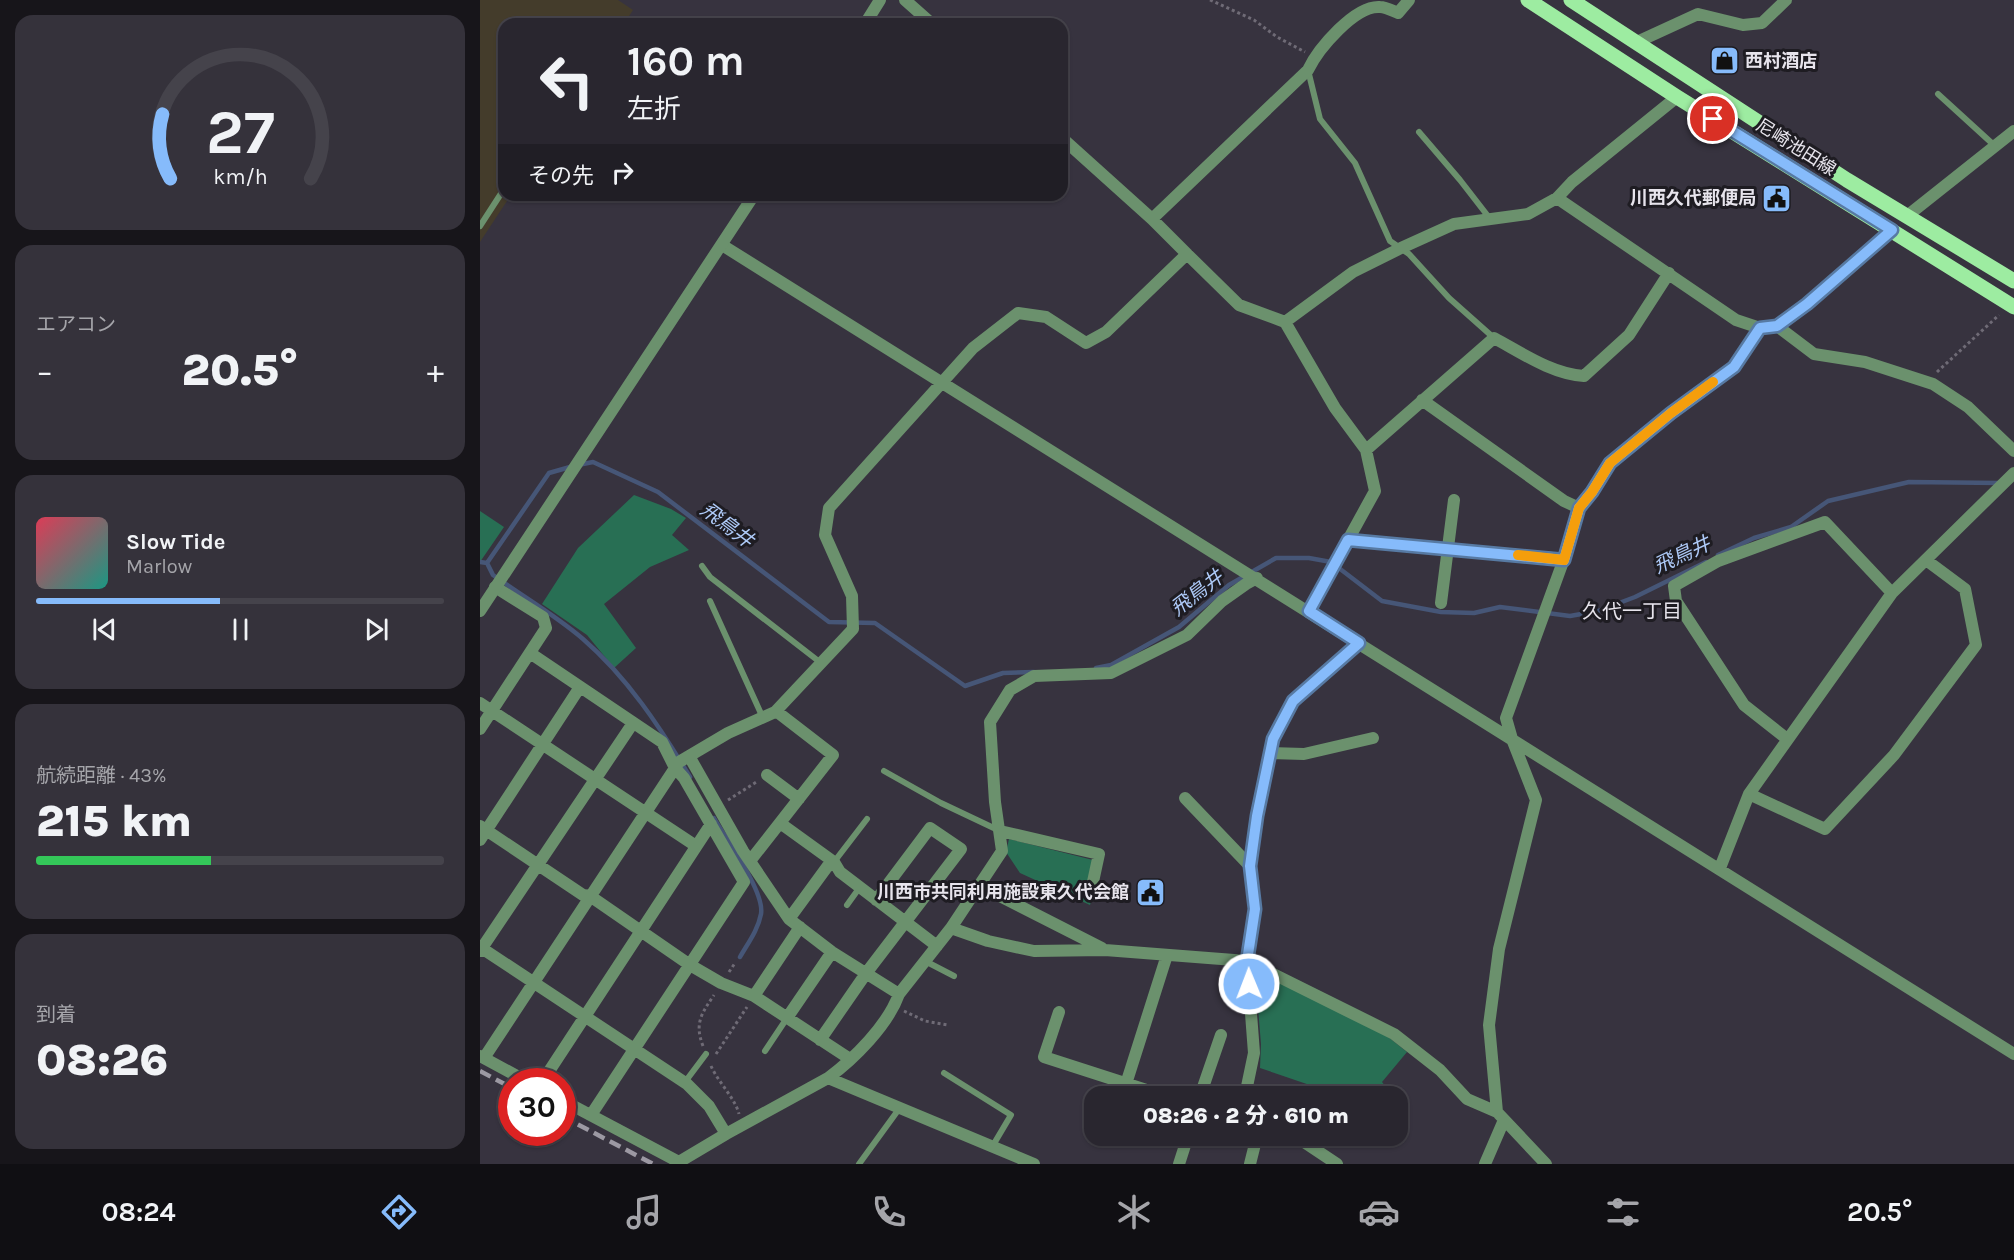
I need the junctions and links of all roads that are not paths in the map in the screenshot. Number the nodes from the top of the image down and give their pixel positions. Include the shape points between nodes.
1 (880, 0) edge
2 (905, 0) edge
3 (1409, 0) edge
4 (1528, 0) edge
5 (1571, 0) edge
6 (1786, 0) edge
7 (869, 18) edge
8 (925, 18) edge
9 (1637, 42) junction
10 (1308, 70) junction
11 (1938, 94) dead end
12 (1677, 97) junction
13 (2014, 131) edge
14 (1419, 132) dead end
15 (1068, 143) edge
16 (1995, 146) junction
17 (498, 198) edge
18 (1557, 198) junction
19 (750, 201) edge
20 (1907, 216) junction
21 (1152, 219) junction
22 (1491, 220) junction
23 (480, 226) edge
24 (1892, 230) junction
25 (722, 245) junction
26 (1401, 248) junction
27 (1187, 254) junction
28 (1669, 273) junction
29 (2014, 281) edge
30 (2014, 307) edge
31 (1285, 322) junction
32 (1777, 326) junction
33 (1760, 328) junction
34 (1494, 338) junction
35 (943, 382) junction
36 (1422, 400) junction
37 (1366, 450) junction
38 (2014, 451) edge
39 (2014, 473) edge
40 (1454, 500) dead end
41 (1579, 508) junction
42 (1348, 540) junction
43 (1447, 549) junction
44 (1564, 560) junction
45 (1926, 560) junction
46 (702, 566) dead end
47 (1257, 578) junction
48 (495, 587) junction
49 (1892, 593) junction
50 (710, 601) dead end
51 (1441, 603) dead end
52 (480, 610) edge
53 (1309, 611) junction
54 (1359, 643) junction
55 (530, 653) junction
56 (821, 663) junction
57 (580, 687) junction
58 (480, 703) edge
59 (492, 710) junction
60 (776, 711) junction
61 (763, 718) junction
62 (633, 723) junction
63 (480, 729) edge
64 (1373, 738) dead end
65 (1512, 739) junction
66 (1788, 740) junction
67 (543, 744) junction
68 (1270, 753) junction
69 (689, 756) junction
70 (675, 768) junction
71 (884, 771) dead end
72 (767, 776) road end
73 (595, 778) junction
74 (1749, 794) junction
75 (1185, 798) dead end
76 (799, 799) junction
77 (646, 812) junction
78 (867, 819) dead end
79 (780, 823) junction
80 (711, 824) junction
81 (1000, 831) junction
82 (482, 832) edge
83 (696, 846) junction
84 (750, 861) junction
85 (834, 862) junction
86 (537, 864) junction
87 (1250, 866) junction
88 (1720, 868) junction
89 (980, 886) junction
90 (860, 887) junction
91 (1091, 891) dead end
92 (590, 896) junction
93 (876, 900) junction
94 (847, 904) dead end
95 (789, 919) junction
96 (905, 922) junction
97 (800, 927) junction
98 (951, 928) junction
99 (641, 931) junction
100 (937, 946) junction
101 (481, 949) edge
102 (1106, 950) junction
103 (832, 952) junction
104 (1167, 955) junction
105 (1247, 961) junction
106 (925, 962) junction
107 (690, 965) junction
108 (867, 972) junction
109 (954, 976) dead end
110 (534, 981) junction
111 (754, 996) junction
112 (897, 1000) junction
113 (1059, 1012) dead end
114 (586, 1015) junction
115 (787, 1018) junction
116 (1221, 1035) dead end
117 (820, 1040) junction
118 (635, 1048) junction
119 (765, 1051) dead end
120 (706, 1054) road end
121 (2014, 1054) edge
122 (482, 1057) edge
123 (850, 1059) junction
124 (502, 1068) edge
125 (551, 1068) edge
126 (944, 1073) dead end
127 (828, 1078) junction
128 (685, 1082) junction
129 (1126, 1084) junction
130 (1132, 1086) edge
131 (1203, 1086) edge
132 (1247, 1086) edge
133 (576, 1107) edge
134 (899, 1109) junction
135 (591, 1115) junction
136 (1501, 1116) junction
137 (726, 1134) junction
138 (1185, 1146) edge
139 (1254, 1146) edge
140 (1310, 1146) edge
141 (992, 1148) junction
142 (856, 1162) edge
143 (679, 1163) edge
144 (1034, 1164) edge
145 (1179, 1164) edge
146 (1250, 1164) edge
147 (1336, 1164) edge
148 (1485, 1164) edge
149 (1546, 1164) edge

1 - 7 street
2 - 8 street
3 - 10 street via 1398,13 1379,7 1352,16
4 - 12 main road, 尼崎池田線
5 - 9 main road, 尼崎池田線
6 - 9 street via 1762,23 1743,25 1698,14
9 - 20 main road, 尼崎池田線
10 - 21 street
10 - 26 lane via 1320,119 1355,163 1390,241
11 - 16 lane
12 - 18 street
12 - 24 main road, 尼崎池田線
13 - 16 street
14 - 22 lane
15 - 21 street
16 - 20 street
17 - 23 lane
18 - 22 street via 1528,214
18 - 28 street
19 - 25 street
20 - 29 main road, 尼崎池田線
21 - 27 street
22 - 26 street via 1454,224
24 - 30 main road, 尼崎池田線
24 - 32 street
25 - 35 street
25 - 48 street
26 - 31 street via 1353,272
26 - 34 lane
27 - 31 street via 1239,305
27 - 35 street via 1106,332 1086,343 1046,317 1018,313 973,348
28 - 33 street via 1736,320
28 - 34 street via 1629,335 1584,376 1541,363
31 - 37 street via 1335,408
32 - 33 street
32 - 38 street via 1814,354 1865,362 1933,384 1968,407
33 - 41 street via 1734,367 1610,463
34 - 36 street
35 - 47 street
35 - 56 street via 829,508 825,535 852,596 853,629
36 - 37 street
36 - 41 street
37 - 42 street via 1375,491
39 - 45 street
40 - 43 street
41 - 44 street
42 - 43 street
42 - 53 street
43 - 44 street
43 - 51 street
44 - 65 street via 1506,718
45 - 49 street
45 - 74 street via 1965,589 1976,645 1894,755 1825,829
46 - 56 lane via 710,577
47 - 53 street
47 - 81 street via 1222,601 1187,635 1112,673 1034,676 1010,690 990,722
48 - 52 street
48 - 55 street via 543,617 546,628
49 - 66 street
49 - 66 street via 1825,522 1718,561 1674,586 1676,601 1744,705
50 - 61 lane
53 - 54 street
54 - 65 street
54 - 68 street via 1293,701
55 - 57 street
55 - 59 street
56 - 60 street
57 - 62 street
57 - 67 street
58 - 59 street
59 - 63 street
59 - 67 street
60 - 61 street
60 - 76 street via 832,755
61 - 69 street
62 - 70 street via 662,742
62 - 73 street
64 - 68 street via 1304,754
65 - 88 street
65 - 136 street via 1536,800 1499,950 1489,1025
66 - 74 street
67 - 73 street
67 - 82 street
68 - 87 street
69 - 70 street
69 - 84 street
70 - 77 street
70 - 80 street
71 - 81 lane
72 - 76 street
73 - 77 street
73 - 86 street
74 - 88 street
75 - 87 street
76 - 79 street
77 - 83 street
77 - 92 street
78 - 85 lane
79 - 84 street
79 - 85 street
80 - 83 street
80 - 107 street via 744,882
81 - 89 street via 1002,851
81 - 91 street via 1099,854
82 - 86 street
83 - 99 street
84 - 95 street
85 - 90 street via 840,872
85 - 95 street
86 - 92 street
86 - 101 street
87 - 105 street via 1255,909
88 - 121 street
89 - 98 street
89 - 102 street
90 - 93 street
90 - 94 lane
92 - 99 street
92 - 110 street
93 - 96 street
93 - 96 street via 926,826 961,849
95 - 97 street
96 - 100 street
96 - 108 street
97 - 103 street
97 - 111 street
98 - 100 street
98 - 102 street via 1034,951
99 - 107 street
99 - 114 street
100 - 106 street
101 - 110 street
102 - 104 street
103 - 108 street
103 - 115 street
104 - 105 street
104 - 129 street
105 - 132 street via 1254,1053
105 - 136 street via 1394,1034 1440,1070 1467,1099
106 - 109 lane
106 - 112 street
107 - 111 street
107 - 118 street
108 - 112 street
108 - 117 street
110 - 114 street
110 - 122 street
111 - 115 street
112 - 123 street
113 - 129 street via 1044,1057
114 - 118 street
114 - 125 street
115 - 117 street
115 - 119 lane
116 - 131 street
117 - 123 street
118 - 128 street
118 - 135 street
120 - 128 lane
122 - 124 street
123 - 127 street
126 - 141 lane via 1011,1115
127 - 134 street
127 - 137 street
128 - 137 street via 709,1106
129 - 130 street
133 - 135 street
134 - 141 street
134 - 142 lane
135 - 143 street
136 - 148 street
136 - 149 street
137 - 143 street
138 - 145 street
139 - 146 street
140 - 147 street
141 - 144 street

